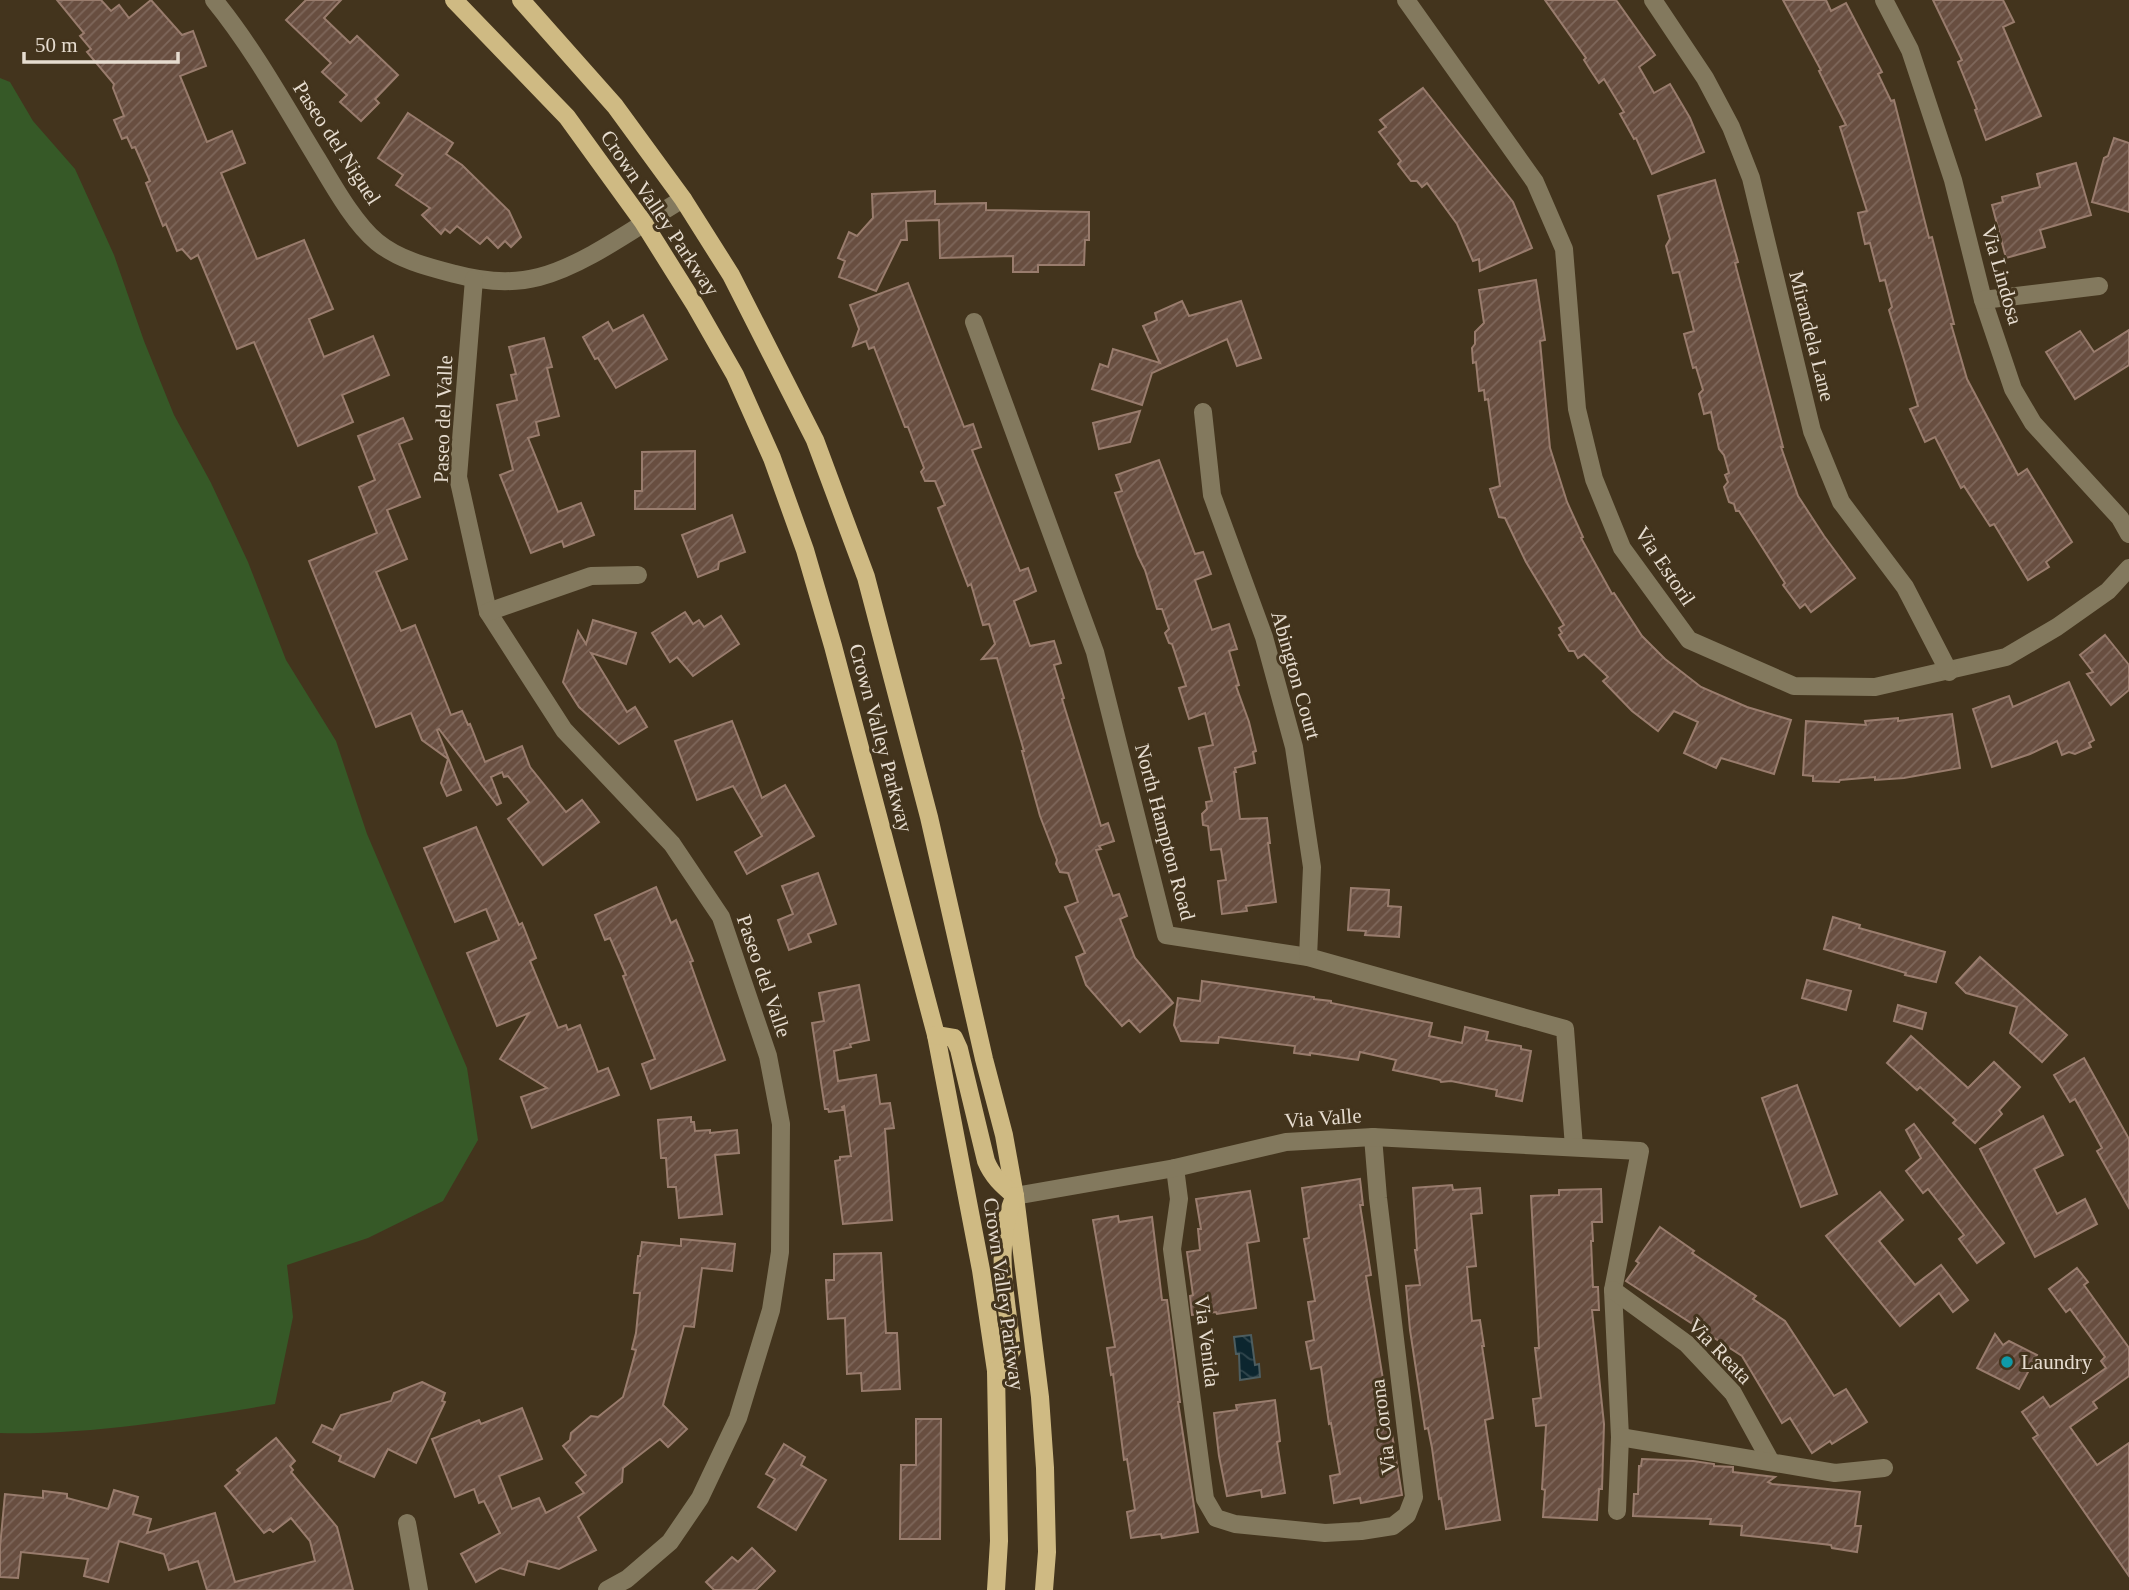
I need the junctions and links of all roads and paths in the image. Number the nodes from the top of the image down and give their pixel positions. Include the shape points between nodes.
1 (214, 0) edge
2 (454, 0) edge
3 (522, 0) edge
4 (1406, 0) edge
5 (1653, 0) edge
6 (1884, 0) edge
7 (683, 199) junction
8 (643, 222) junction
9 (474, 279) junction
10 (2099, 286) dead end
11 (1983, 300) junction
12 (974, 322) dead end
13 (1203, 412) dead end
14 (2129, 534) edge
15 (2129, 568) edge
16 (638, 575) dead end
17 (488, 612) junction
18 (1949, 672) junction
19 (1308, 957) junction
20 (936, 1035) junction
21 (1373, 1137) junction
22 (1574, 1147) junction
23 (1175, 1168) junction
24 (1015, 1196) junction
25 (1614, 1290) junction
26 (996, 1371) junction
27 (1620, 1437) junction
28 (1771, 1462) junction
29 (1884, 1468) dead end
30 (1617, 1511) dead end
31 (1216, 1518) joint
32 (407, 1523) dead end
33 (419, 1590) edge
34 (607, 1590) edge
35 (996, 1590) edge
36 (1044, 1590) edge

1 - 9 street, Paseo del Niguel via 264,71 345,204 376,241 413,263
2 - 8 main road, Crown Valley Parkway via 567,117
3 - 7 main road, Crown Valley Parkway via 615,106
4 - 18 street, Via Estoril via 1535,182 1564,248 1577,409 1594,479 1622,548 1689,640 1794,686 1875,687
5 - 18 street, Mirandela Lane via 1705,78 1751,178 1812,431 1841,502 1905,587
6 - 11 street, Via Lindosa via 1910,50 1953,180
7 - 8 street, Paseo del Niguel
7 - 24 main road, Crown Valley Parkway via 731,275 815,440 866,577 929,817
8 - 9 street, Paseo del Niguel via 565,268 540,277
8 - 20 main road, Crown Valley Parkway via 736,375 796,523 834,646
9 - 17 street, Paseo del Valle via 458,477
10 - 11 street
11 - 14 street, Via Lindosa via 2013,389 2033,423 2120,518
12 - 19 street, North Hampton Road via 1095,652 1167,935
13 - 19 street, Abington Court via 1212,495 1264,637 1294,747 1311,867
15 - 18 street, Via Estoril via 2108,591 2006,657
16 - 17 street via 591,576
17 - 34 street, Paseo del Valle via 564,730 672,844 721,917 768,1056 781,1124 780,1252 771,1310 738,1418 701,1498 670,1542 628,1579
19 - 22 street, North Hampton Road via 1565,1029
20 - 24 main road via 954,1038 986,1161
20 - 26 main road, Crown Valley Parkway
21 - 22 street, Via Valle
21 - 23 street, Via Valle via 1286,1142
21 - 31 street, Via Corona via 1414,1497 1408,1514 1393,1526 1325,1533
22 - 25 street, Via Valle via 1640,1152
23 - 24 street, Via Valle
23 - 31 street, Via Venida via 1179,1199 1172,1249 1205,1499
24 - 26 main road via 1006,1215 1002,1246 1012,1350
24 - 36 main road, Crown Valley Parkway via 1040,1397 1047,1552
25 - 27 street
25 - 28 street, Via Reata via 1687,1344 1733,1393
26 - 35 main road, Crown Valley Parkway
27 - 28 street
27 - 30 street
28 - 29 street via 1835,1473
32 - 33 street

